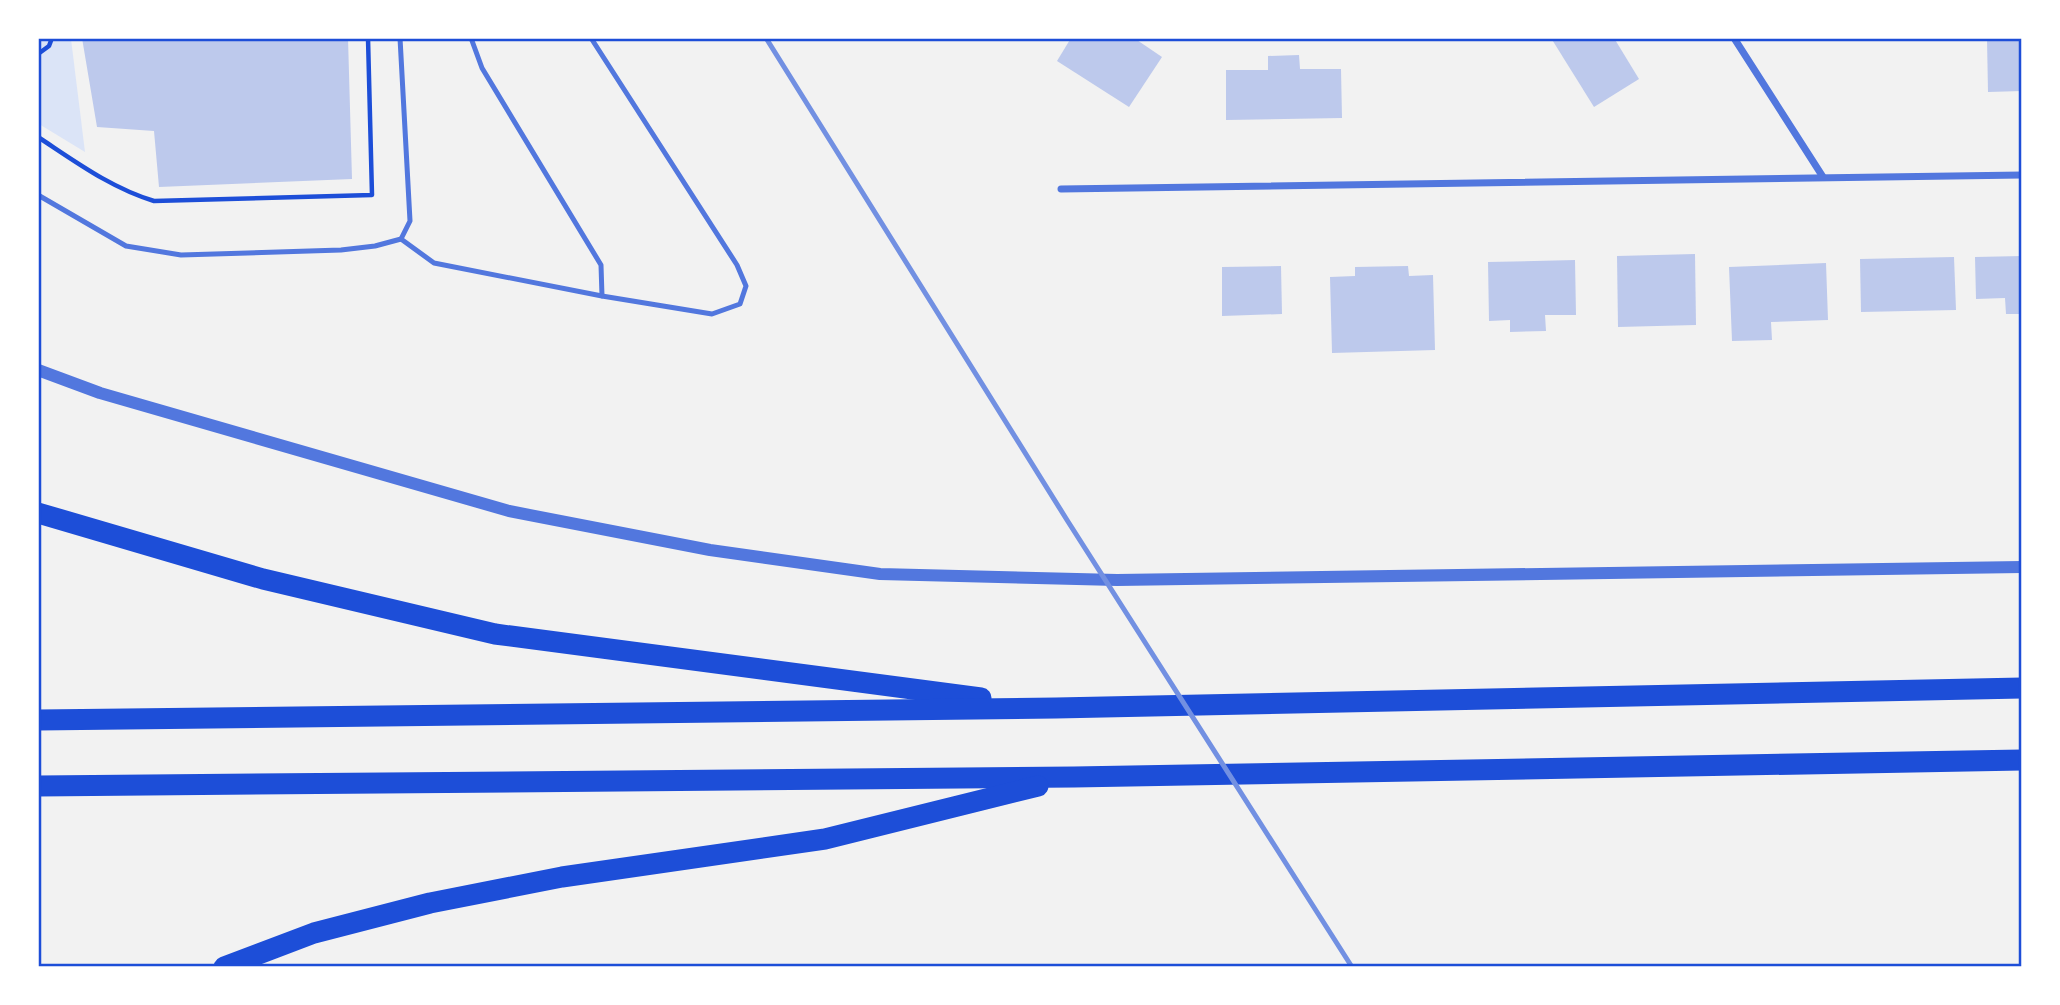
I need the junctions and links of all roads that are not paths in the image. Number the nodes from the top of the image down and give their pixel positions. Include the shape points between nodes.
1 (400, 38) edge
2 (471, 38) edge
3 (591, 38) edge
4 (1734, 38) edge
5 (2021, 175) edge
6 (1823, 177) junction
7 (1061, 189) dead end
8 (38, 195) edge
9 (401, 239) junction
10 (602, 296) junction
11 (38, 370) edge
12 (38, 513) edge
13 (2021, 567) edge
14 (2021, 688) edge
15 (1056, 708) junction
16 (38, 720) edge
17 (2021, 760) edge
18 (1074, 778) junction
19 (38, 786) edge
20 (224, 967) edge

1 - 9 lane via 410,221
2 - 10 lane via 482,68 601,265
3 - 10 lane via 746,286 740,304 712,314
4 - 6 street
5 - 6 street
6 - 7 street
8 - 9 lane via 126,246 181,255 341,250
9 - 10 lane via 435,263
11 - 13 street via 100,393 509,511 710,550 880,574 1117,580
12 - 15 highway via 263,579 495,634
14 - 15 highway
15 - 16 highway
17 - 18 highway
18 - 19 highway
18 - 20 highway via 825,839 562,877 430,903 314,933

